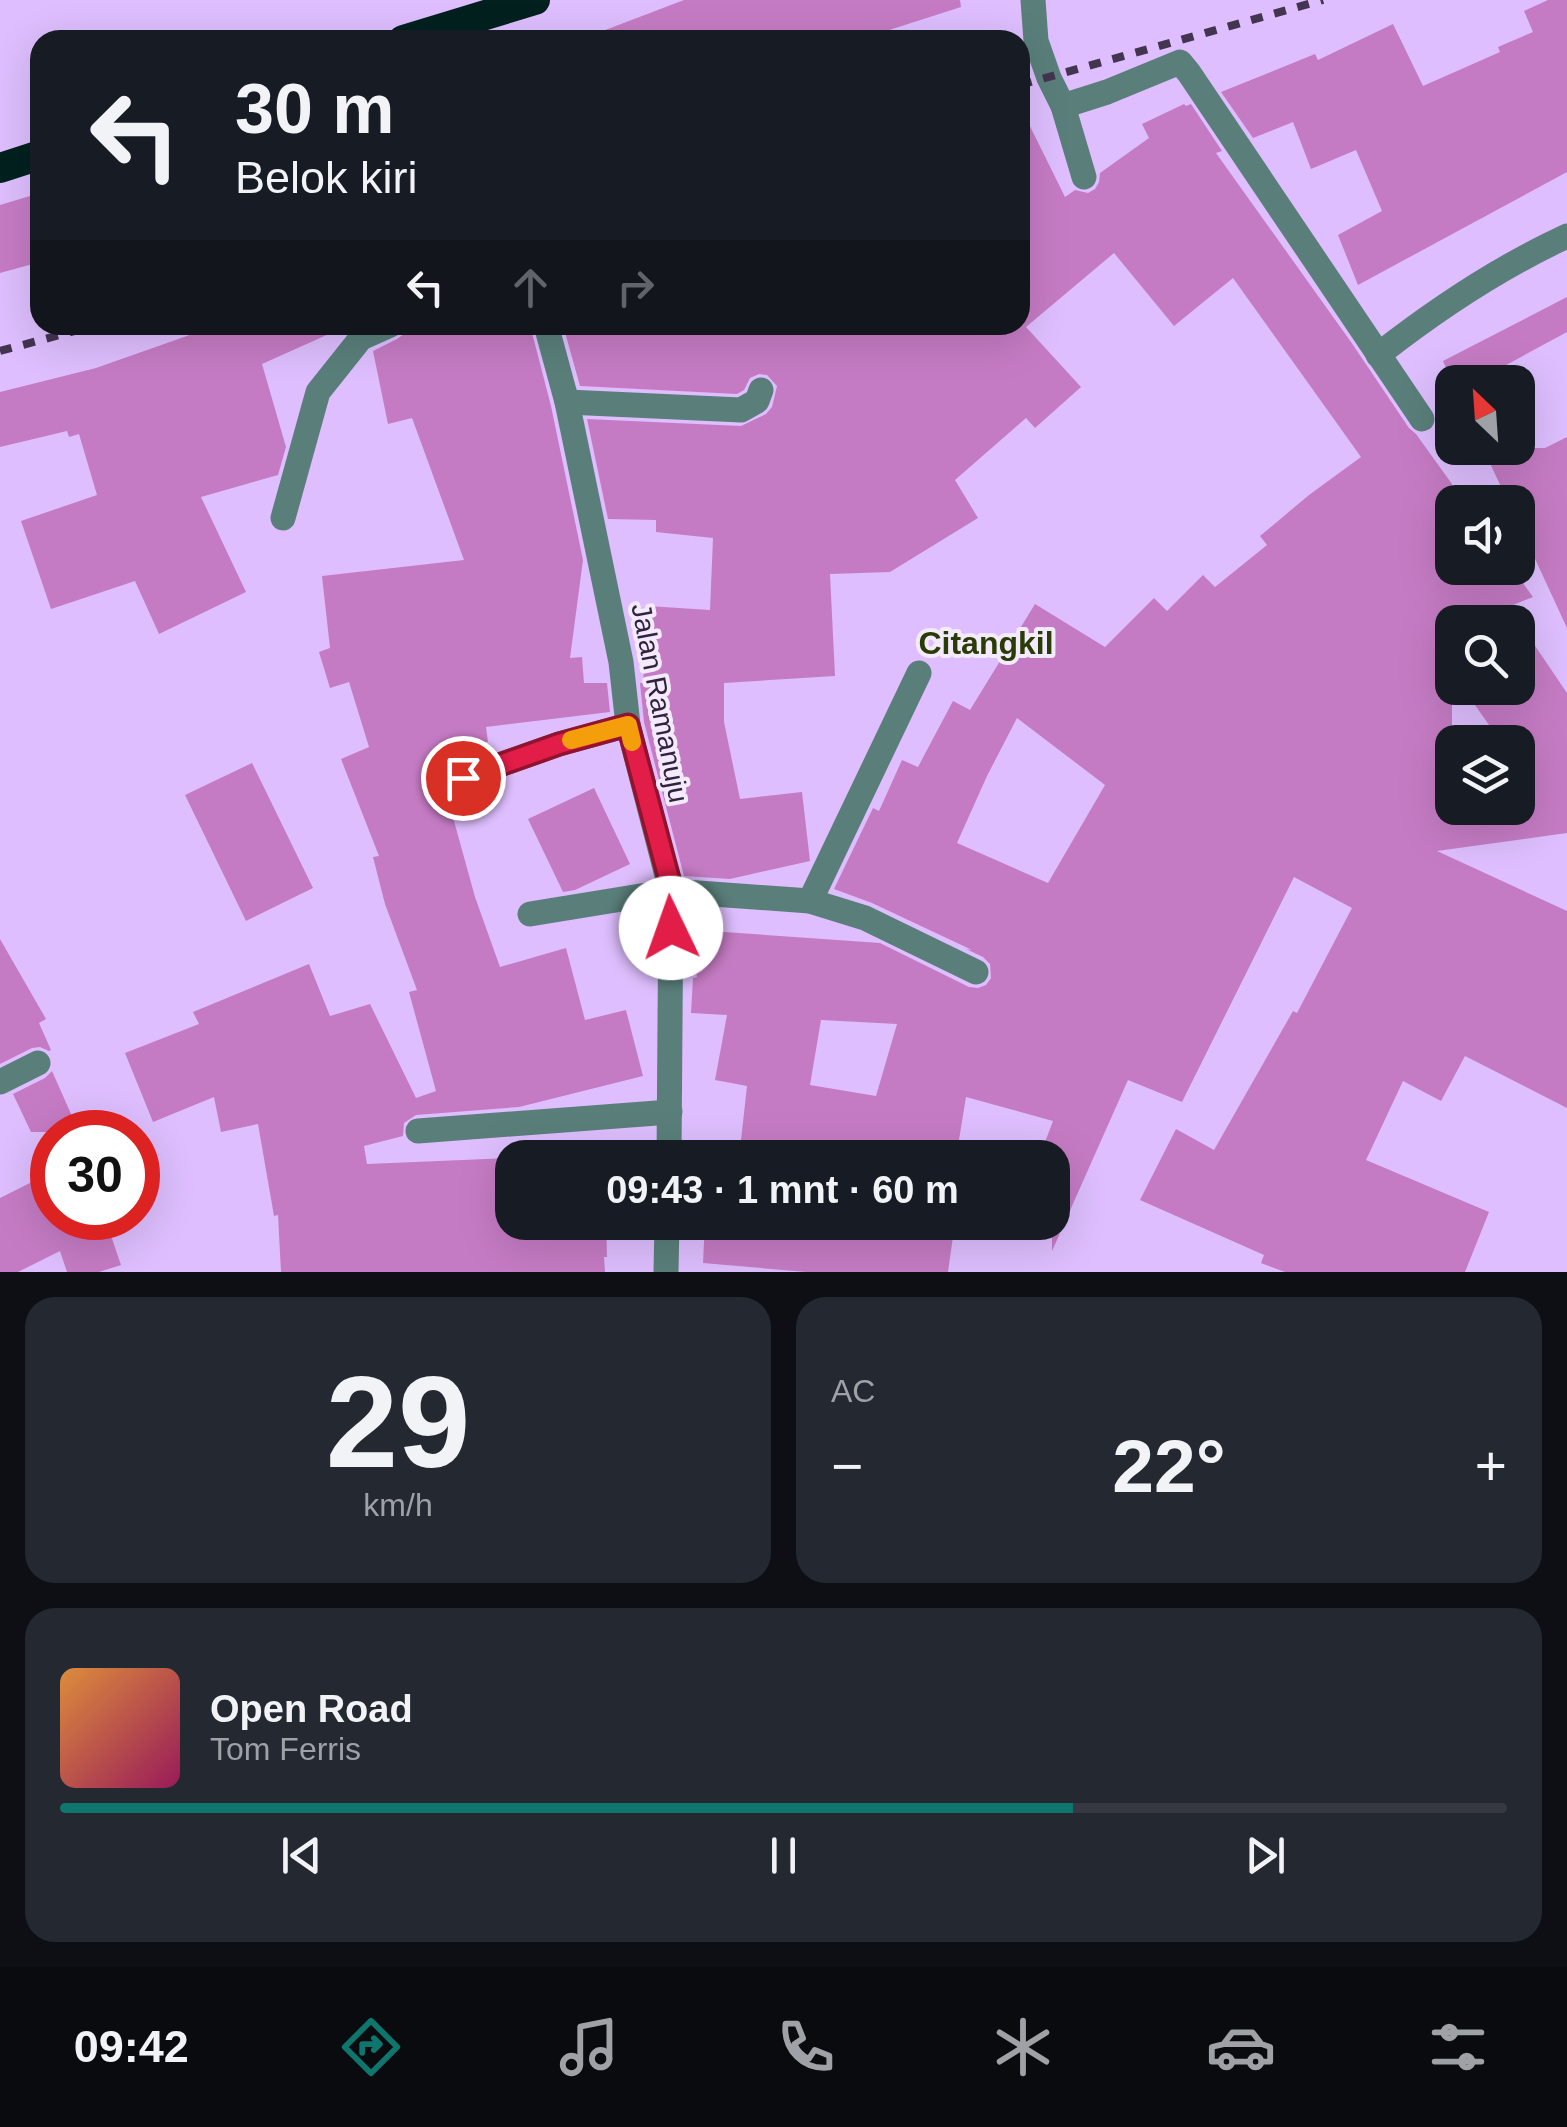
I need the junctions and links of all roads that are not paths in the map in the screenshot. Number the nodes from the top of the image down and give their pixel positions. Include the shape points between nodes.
1 (536, 0) edge
2 (1033, 0) edge
3 (509, 4) edge
4 (469, 30) edge
5 (1062, 106) junction
6 (30, 158) edge
7 (0, 168) edge
8 (1084, 177) dead end
9 (1567, 236) edge
10 (368, 335) edge
11 (549, 335) edge
12 (1378, 355) junction
13 (760, 390) dead end
14 (567, 402) junction
15 (1422, 419) dead end
16 (283, 518) dead end
17 (919, 673) dead end
18 (628, 725) junction
19 (463, 778) dead end
20 (672, 890) junction
21 (810, 901) junction
22 (530, 914) dead end
23 (976, 972) dead end
24 (38, 1063) dead end
25 (0, 1082) edge
26 (670, 1112) junction
27 (418, 1131) dead end
28 (669, 1140) edge
29 (667, 1240) edge
30 (666, 1272) edge

1 - 3 highway
2 - 5 street via 1036,41
3 - 4 highway
5 - 8 street
5 - 12 street via 1180,62
6 - 7 highway
9 - 12 street via 1438,308
10 - 16 street via 318,392
11 - 14 street, Jalan Ramanuju
12 - 15 street
13 - 14 street via 756,402 741,410
14 - 18 street, Jalan Ramanuju via 622,662
17 - 21 street
18 - 19 street
18 - 20 street, Jalan Ramanuju
20 - 21 street
20 - 22 street
20 - 26 street, Jalan Ramanuju
21 - 23 street via 865,918
24 - 25 street
26 - 27 street
26 - 28 street, Jalan Ramanuju
29 - 30 street

